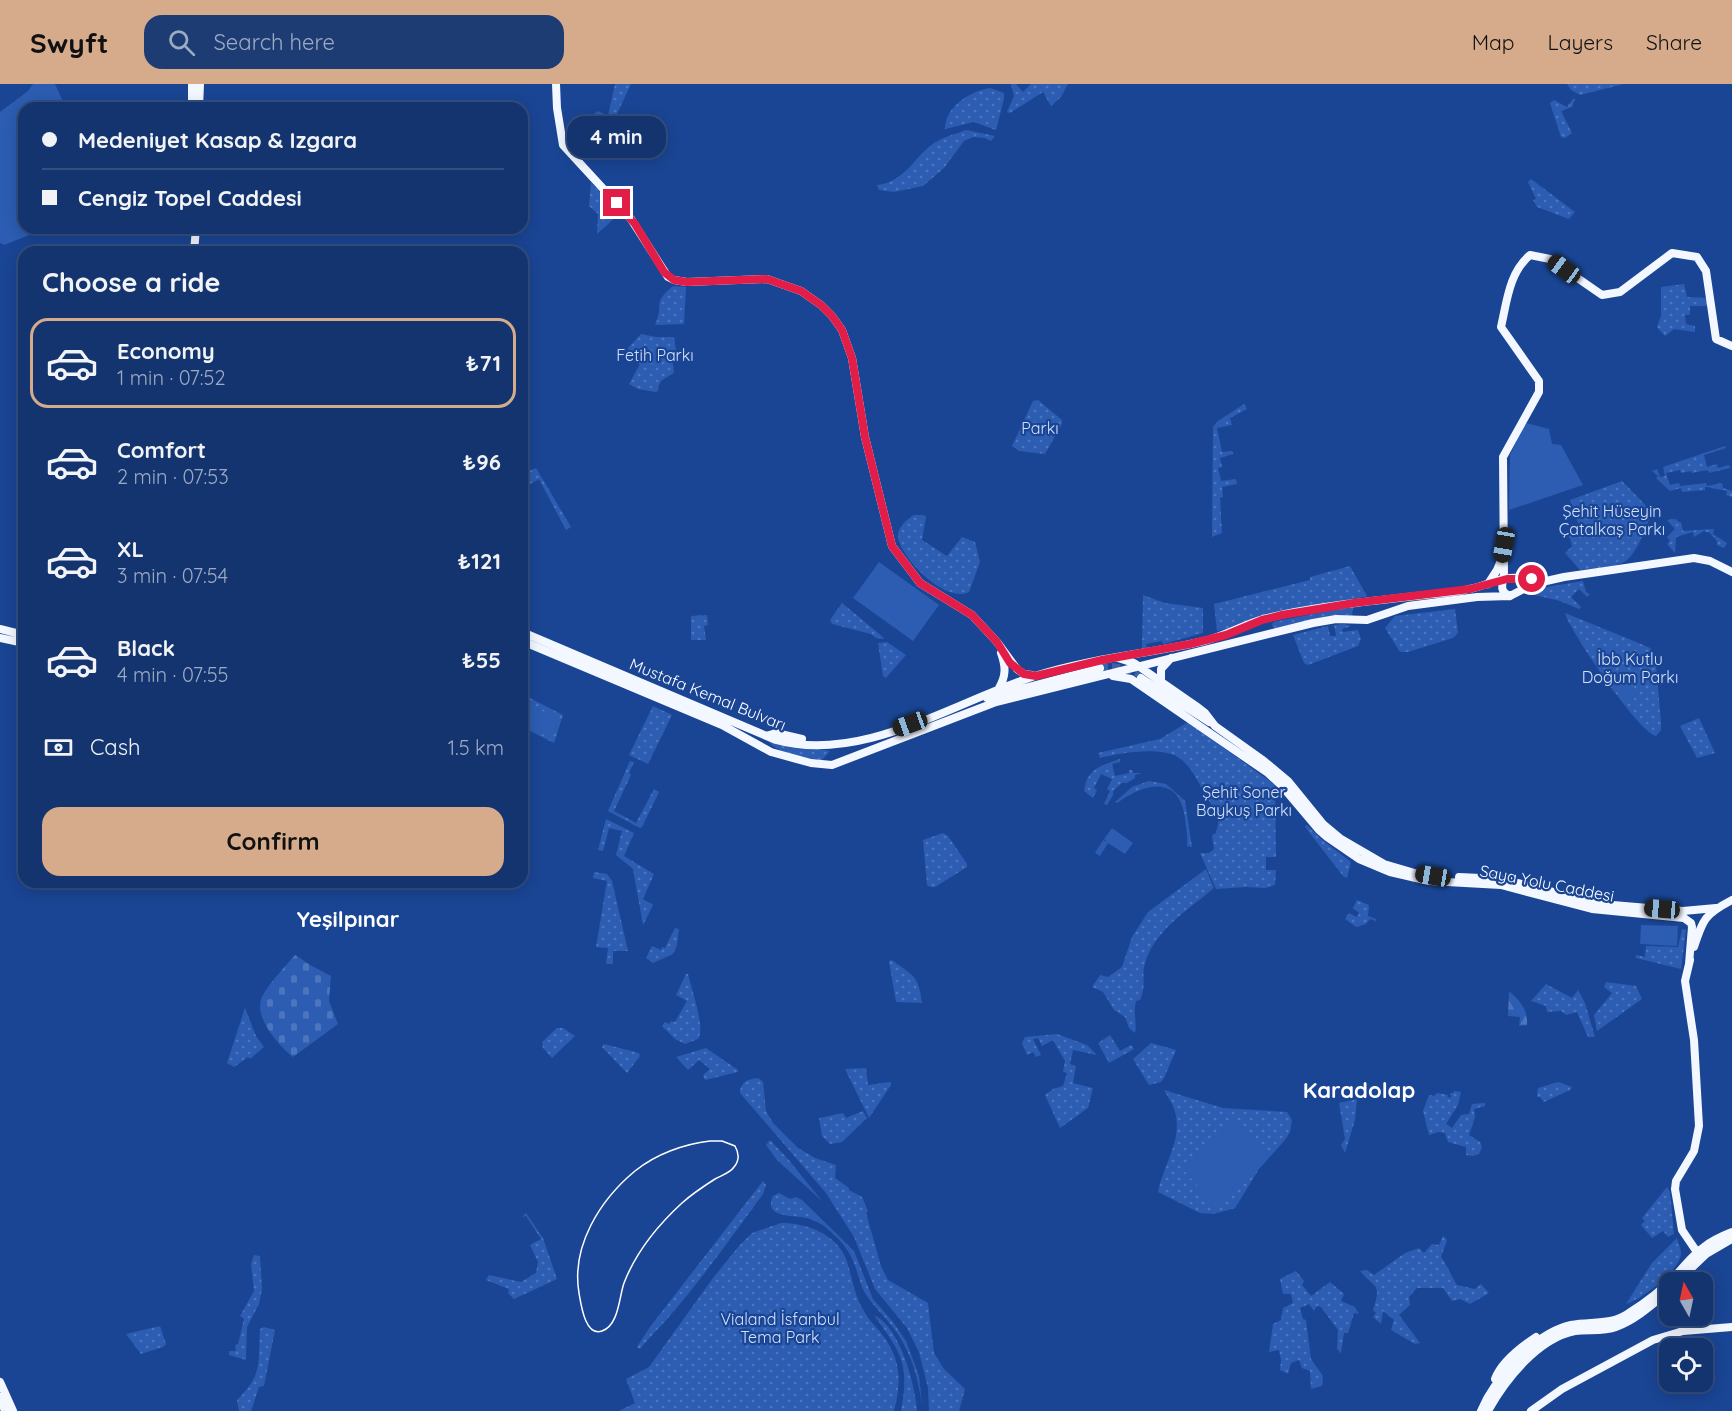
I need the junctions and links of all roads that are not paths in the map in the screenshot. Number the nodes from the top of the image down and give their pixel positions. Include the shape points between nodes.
1 (192, 84) edge
2 (200, 84) edge
3 (556, 84) edge
4 (192, 102) edge
5 (199, 102) edge
6 (1732, 346) edge
7 (1504, 545) junction
8 (1732, 572) edge
9 (1564, 577) junction
10 (1504, 579) junction
11 (1514, 579) junction
12 (1488, 584) junction
13 (1514, 595) junction
14 (1379, 600) junction
15 (1282, 615) junction
16 (1382, 616) junction
17 (1250, 624) junction
18 (0, 629) edge
19 (1276, 633) junction
20 (18, 634) edge
21 (528, 635) edge
22 (0, 638) edge
23 (1255, 639) junction
24 (18, 642) edge
25 (997, 642) junction
26 (528, 643) edge
27 (1115, 657) junction
28 (1172, 657) junction
29 (1137, 666) junction
30 (1099, 673) junction
31 (614, 676) junction
32 (1036, 676) junction
33 (1141, 678) tunnel mouth
34 (1161, 683) junction
35 (999, 688) junction
36 (677, 697) junction
37 (654, 698) junction
38 (974, 700) junction
39 (722, 725) junction
40 (1215, 726) junction
41 (750, 729) junction
42 (766, 736) junction
43 (858, 742) junction
44 (826, 745) junction
45 (771, 752) junction
46 (848, 760) junction
47 (832, 765) junction
48 (1287, 792) junction
49 (1299, 795) junction
50 (1359, 855) junction
51 (1501, 882) junction
52 (1732, 900) edge
53 (1716, 908) junction
54 (1689, 964) junction
55 (1682, 1230) junction
56 (1732, 1232) edge
57 (1732, 1239) edge
58 (1699, 1255) junction
59 (1687, 1262) junction
60 (1685, 1272) edge
61 (1659, 1298) edge
62 (1732, 1327) edge
63 (0, 1382) edge
64 (1502, 1383) junction
65 (0, 1397) edge
66 (5, 1411) edge
67 (13, 1411) edge
68 (1481, 1411) edge
69 (1488, 1411) edge
70 (1531, 1411) edge

1 - 4 main road
2 - 5 main road
3 - 25 main road via 563,146 631,219 669,277 687,282 767,279 801,291 832,316 842,330 852,358 865,437 892,546 920,583 963,609
6 - 7 main road via 1716,339 1706,271 1697,257 1672,253 1620,292 1602,295 1550,259 1530,255 1516,270 1501,327 1540,384 1504,454
7 - 10 main road
7 - 11 main road
7 - 12 main road via 1497,570
8 - 9 main road via 1694,558
9 - 11 main road
9 - 13 main road via 1533,584
10 - 11 main road
10 - 12 main road
10 - 13 main road via 1502,589
11 - 13 main road via 1518,584
12 - 14 main road
13 - 16 main road via 1408,606
14 - 15 main road
14 - 16 main road via 1384,610
15 - 17 main road
15 - 19 main road via 1269,623 1270,630
16 - 19 main road via 1328,620
17 - 23 main road via 1259,627
17 - 27 main road via 1212,639
18 - 20 main road
19 - 23 main road
21 - 31 main road, Mustafa Kemal Bulvarı
22 - 24 main road
23 - 28 main road
25 - 32 main road via 1017,669
25 - 35 main road via 1005,670
26 - 31 main road, Mustafa Kemal Bulvarı
27 - 29 main road, Saya Yolu Caddesi
27 - 32 main road
28 - 29 main road
28 - 34 main road via 1161,669
29 - 30 main road
29 - 34 main road, Saya Yolu Caddesi
30 - 38 main road
30 - 46 main road, Mustafa Kemal Bulvarı via 984,706
30 - 48 main road, Saya Yolu Caddesi via 1131,679 1244,755
31 - 36 main road, Mustafa Kemal Bulvarı
31 - 37 main road, Mustafa Kemal Bulvarı
32 - 35 main road
33 - 40 main road
34 - 40 main road, Saya Yolu Caddesi via 1205,713
35 - 38 main road
36 - 37 main road via 659,694
36 - 41 main road, Mustafa Kemal Bulvarı
37 - 39 main road, Mustafa Kemal Bulvarı
38 - 43 main road
39 - 41 main road
39 - 45 main road, Mustafa Kemal Bulvarı
40 - 49 main road, Saya Yolu Caddesi via 1276,771
41 - 42 main road, Mustafa Kemal Bulvarı
42 - 44 main road via 776,734
42 - 45 main road
43 - 44 main road
43 - 46 main road via 843,749
44 - 47 main road via 834,754
45 - 47 main road, Mustafa Kemal Bulvarı
46 - 47 main road, Mustafa Kemal Bulvarı
48 - 49 main road
48 - 50 main road, Saya Yolu Caddesi via 1319,830
49 - 50 main road, Saya Yolu Caddesi via 1332,833
50 - 51 main road, Saya Yolu Caddesi via 1418,874
51 - 53 main road, Saya Yolu Caddesi via 1601,904 1683,911
51 - 54 main road, Saya Yolu Caddesi via 1592,909 1684,918 1692,927
52 - 53 main road
53 - 54 main road via 1704,919
54 - 55 main road via 1686,981 1699,1126 1694,1150 1675,1185
55 - 58 main road
55 - 59 main road
56 - 58 main road via 1706,1245
57 - 58 main road
58 - 59 main road
58 - 60 main road
59 - 64 main road via 1668,1283 1621,1318 1560,1328 1529,1349
61 - 64 main road via 1621,1325 1554,1338
62 - 70 main road via 1683,1331 1653,1340 1562,1389
63 - 67 main road
64 - 68 main road
64 - 69 main road
65 - 66 main road

